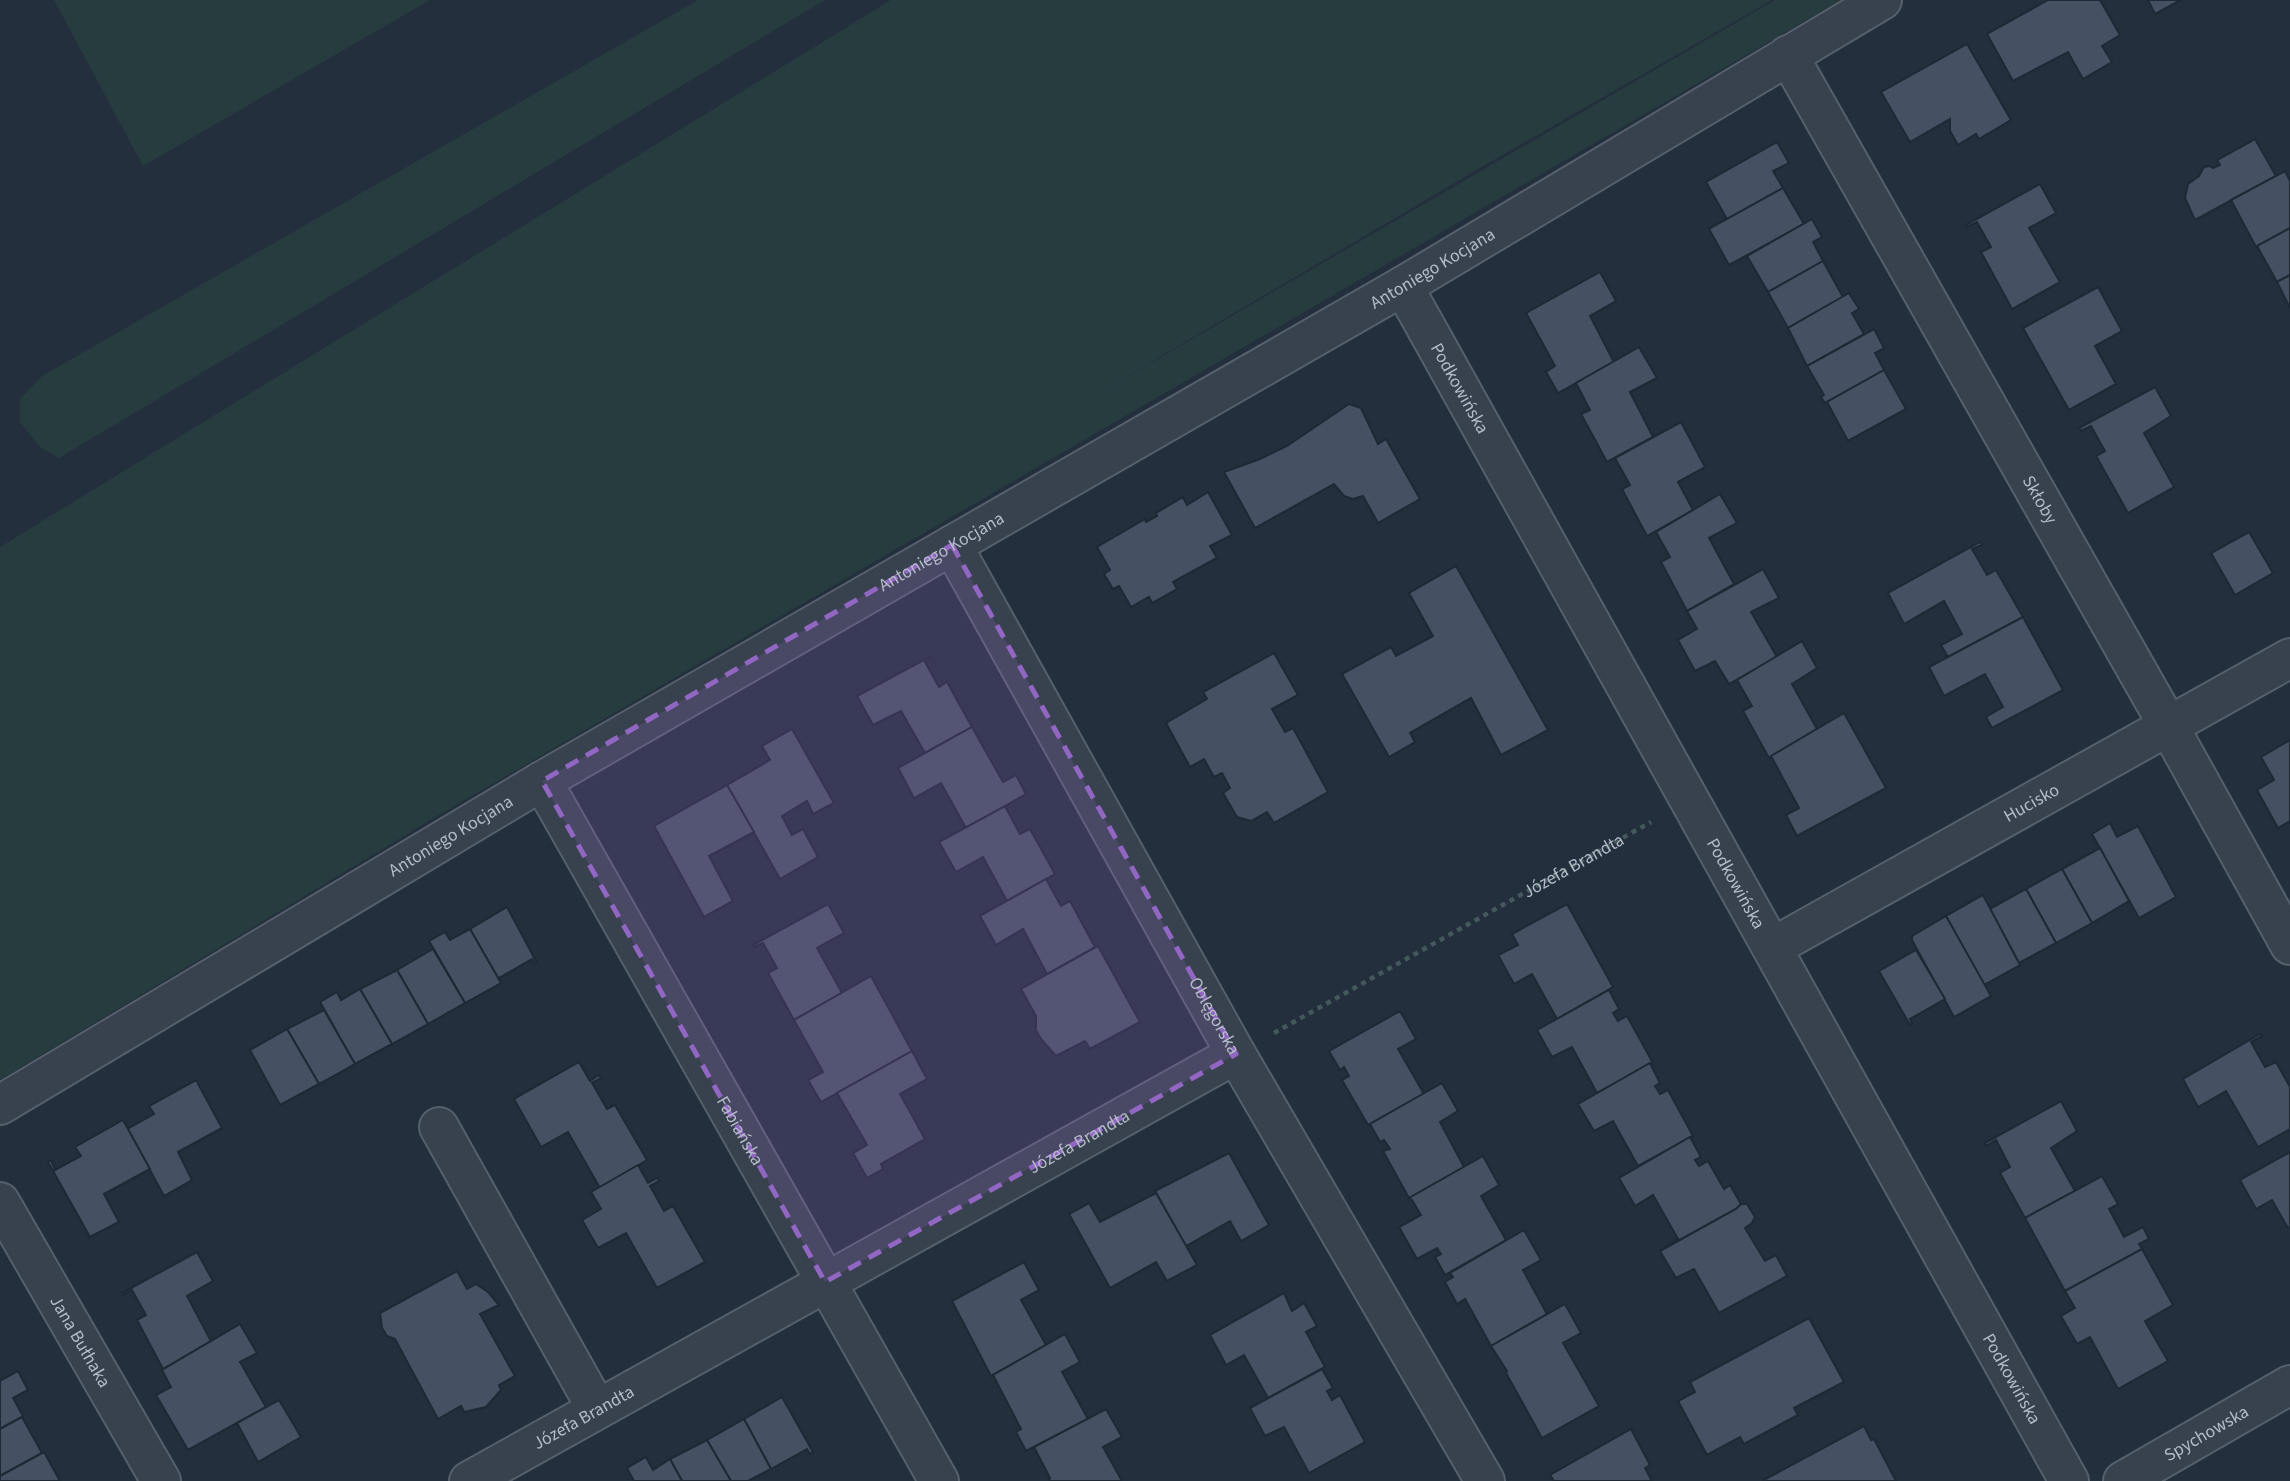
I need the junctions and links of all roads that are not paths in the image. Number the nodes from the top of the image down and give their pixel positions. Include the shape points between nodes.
1 (1882, 0) edge
2 (1788, 55) junction
3 (1403, 286) junction
4 (953, 545) junction
5 (2290, 658) edge
6 (2168, 725) junction
7 (542, 781) junction
8 (2290, 945) edge
9 (1773, 947) junction
10 (1236, 1054) junction
11 (0, 1105) edge
12 (439, 1126) dead end
13 (0, 1202) edge
14 (825, 1282) junction
15 (2290, 1385) edge
16 (597, 1409) junction
17 (161, 1481) edge
18 (469, 1481) edge
19 (939, 1481) edge
20 (1485, 1481) edge
21 (2070, 1481) edge
22 (2123, 1481) edge

1 - 2 street, Antoniego Kocjana
2 - 3 street, Antoniego Kocjana
2 - 6 street, Skłoby
3 - 4 street, Antoniego Kocjana
3 - 9 street, Podkowińska
4 - 7 street, Antoniego Kocjana
4 - 10 street, Oblęgorska
5 - 6 street, Hucisko
6 - 8 street, Skłoby
6 - 9 street, Hucisko
7 - 11 street, Antoniego Kocjana
7 - 14 street, Fabiańska
9 - 21 street, Podkowińska
10 - 14 street, Józefa Brandta
10 - 20 street, Oblęgorska
12 - 16 street
13 - 17 street, Jana Bułhaka
14 - 16 street, Józefa Brandta
14 - 19 street, Fabiańska
15 - 22 street, Spychowska
16 - 18 street, Józefa Brandta

